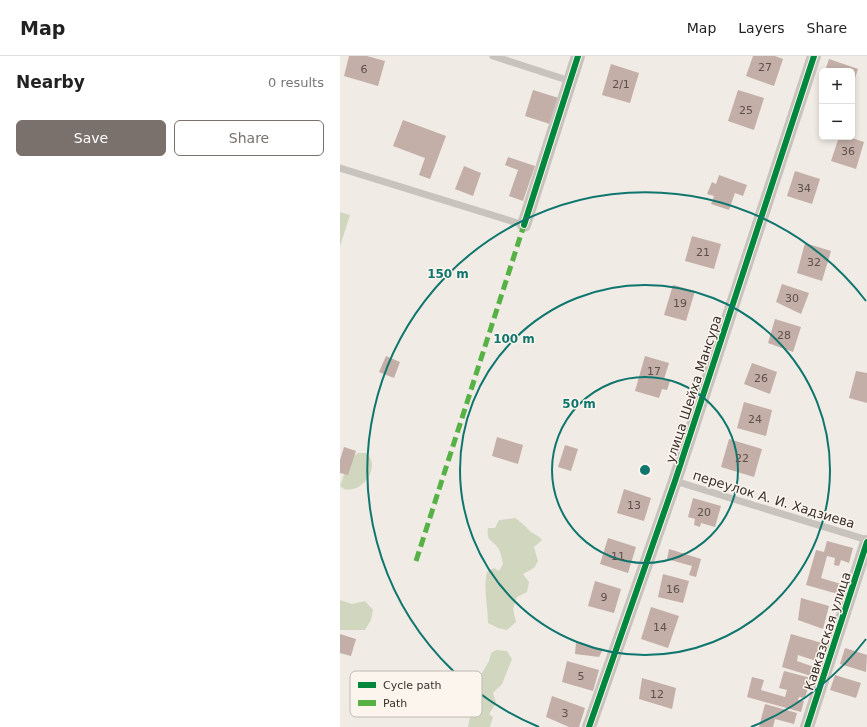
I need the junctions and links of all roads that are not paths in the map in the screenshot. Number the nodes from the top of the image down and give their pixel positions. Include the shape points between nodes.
1 (493, 56) edge
2 (578, 56) edge
3 (814, 56) edge
4 (570, 81) junction
5 (340, 168) edge
6 (524, 225) joint
7 (675, 481) junction
8 (867, 541) edge
9 (589, 727) edge
10 (807, 727) edge

1 - 4 lane
2 - 4 street
3 - 7 street, улица Шейха Мансура
4 - 6 street
5 - 6 lane
7 - 8 lane, переулок А. И. Хадзиева
7 - 9 street, улица Шейха Мансура
8 - 10 street, Кавказская улица

